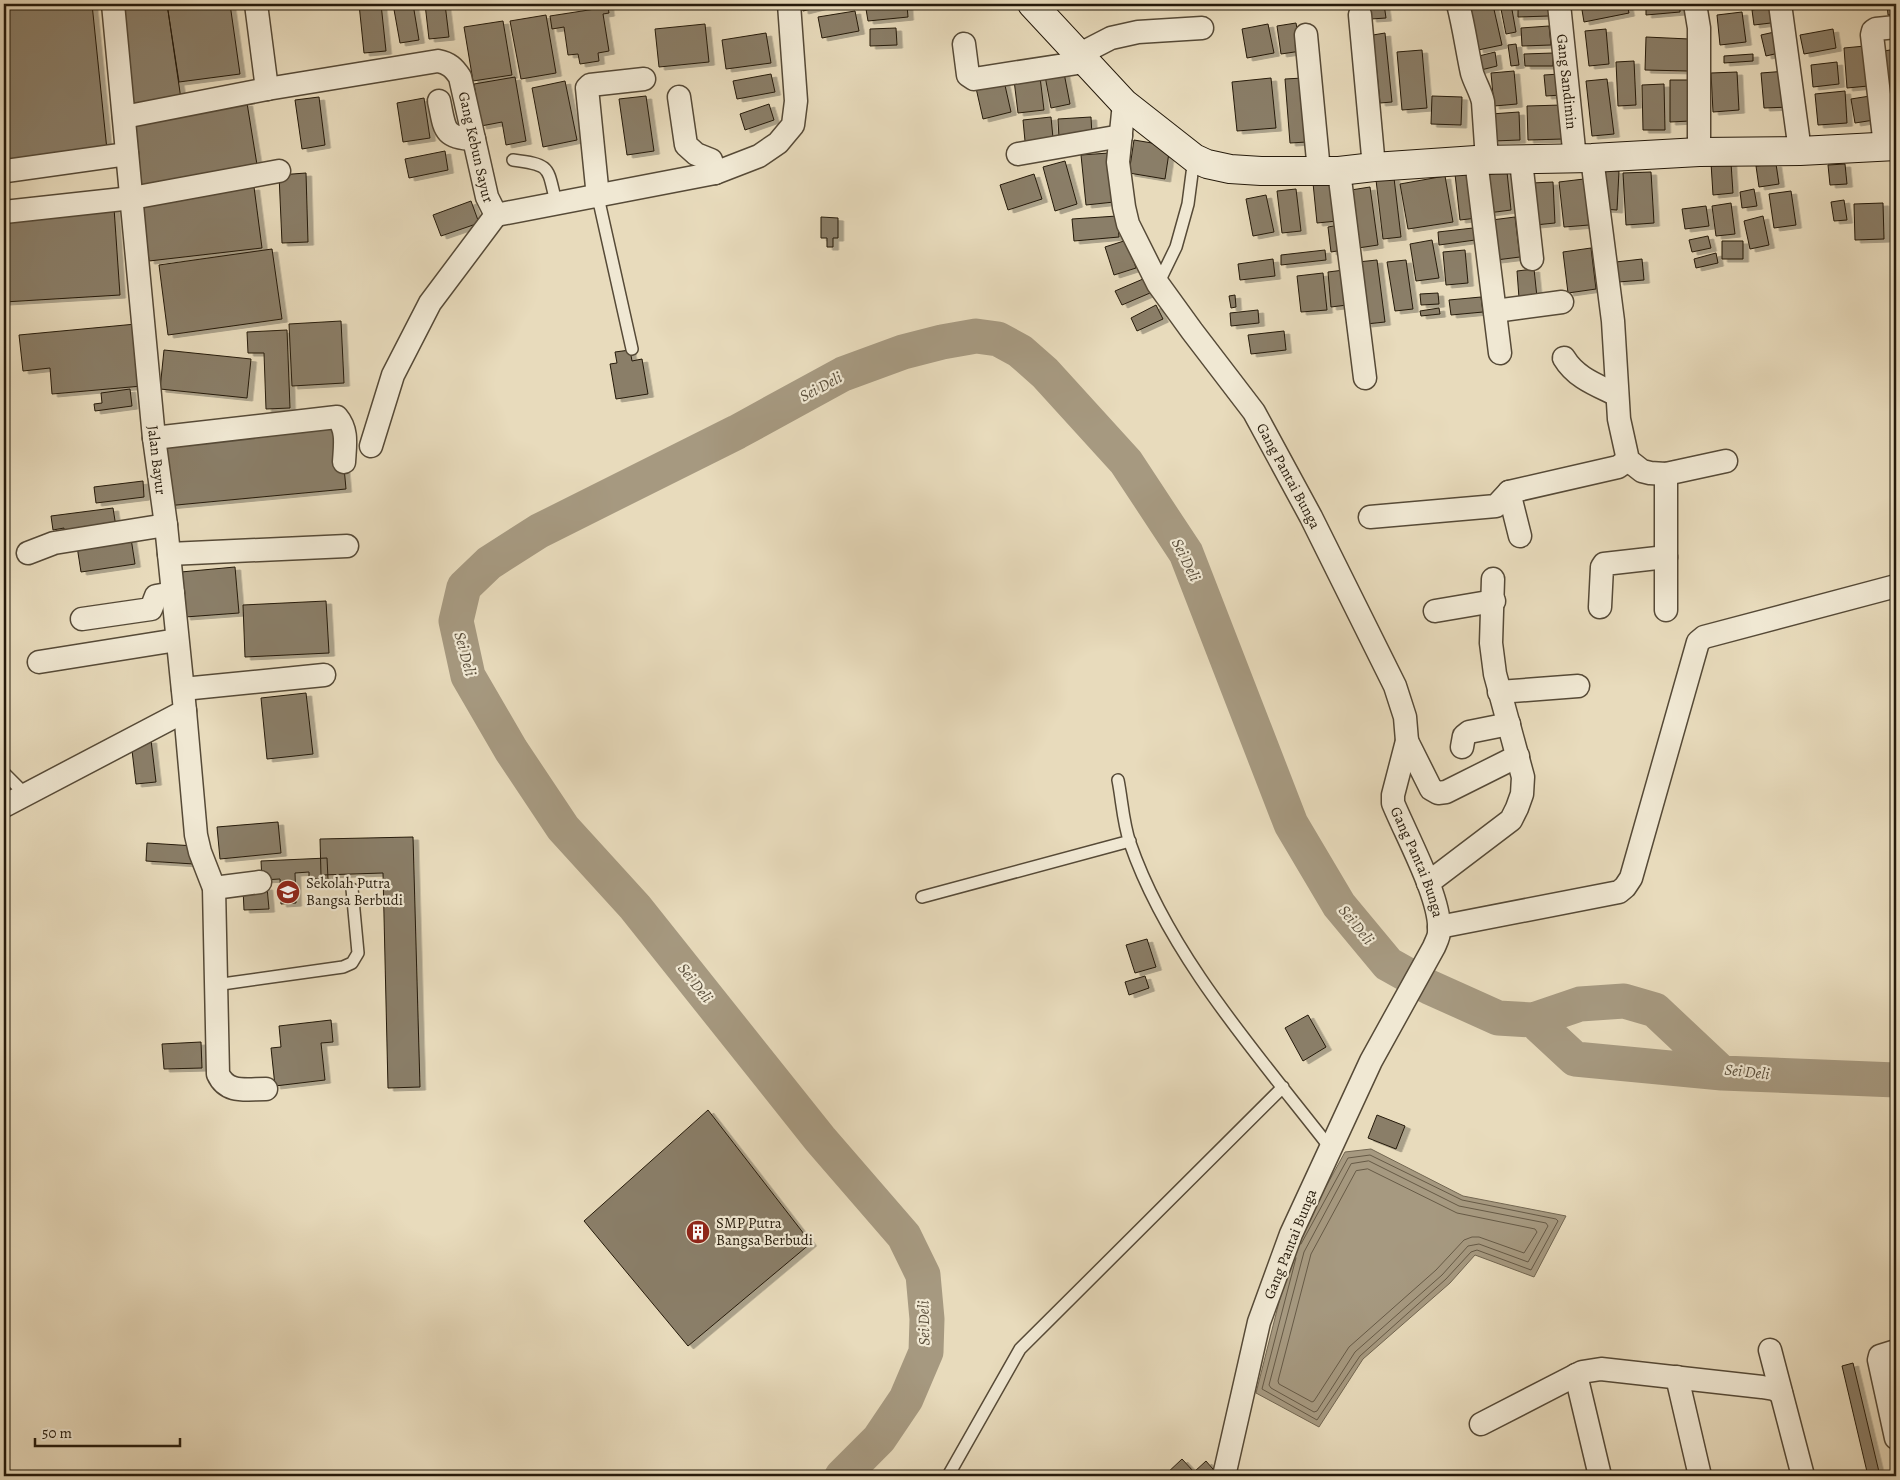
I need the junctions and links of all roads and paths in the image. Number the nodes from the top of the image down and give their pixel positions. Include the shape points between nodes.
1 (113, 4) edge
2 (256, 4) edge
3 (789, 4) edge
4 (1032, 4) edge
5 (1458, 4) edge
6 (1559, 4) edge
7 (1695, 4) edge
8 (1780, 4) edge
9 (1360, 15) dead end
10 (1896, 27) edge
11 (1202, 28) dead end
12 (1306, 35) dead end
13 (964, 44) dead end
14 (1081, 59) junction
15 (644, 79) dead end
16 (267, 89) junction
17 (678, 97) dead end
18 (439, 101) dead end
19 (1124, 103) junction
20 (124, 117) junction
21 (1121, 136) junction
22 (474, 139) junction
23 (1891, 146) edge
24 (1800, 151) junction
25 (1699, 152) junction
26 (127, 154) junction
27 (1018, 154) dead end
28 (1194, 158) junction
29 (1583, 159) junction
30 (513, 160) dead end
31 (1482, 160) junction
32 (1521, 161) junction
33 (1374, 167) junction
34 (6, 171) dead end
35 (279, 171) dead end
36 (1329, 171) junction
37 (715, 173) junction
38 (598, 197) junction
39 (132, 198) junction
40 (556, 202) junction
41 (4, 212) edge
42 (496, 215) junction
43 (1532, 259) dead end
44 (1158, 284) junction
45 (1562, 302) dead end
46 (1495, 311) junction
47 (632, 349) dead end
48 (1500, 353) dead end
49 (1564, 358) dead end
50 (1365, 378) dead end
51 (1617, 395) junction
52 (154, 438) junction
53 (371, 446) dead end
54 (1628, 460) junction
55 (1726, 461) dead end
56 (344, 462) dead end
57 (1666, 474) junction
58 (1509, 492) junction
59 (1370, 517) dead end
60 (166, 525) junction
61 (1520, 536) dead end
62 (347, 546) dead end
63 (28, 553) dead end
64 (169, 554) junction
65 (1666, 558) junction
66 (1493, 578) dead end
67 (1896, 586) edge
68 (173, 593) junction
69 (1494, 601) junction
70 (1600, 607) dead end
71 (1666, 610) dead end
72 (1435, 611) dead end
73 (82, 619) dead end
74 (178, 640) junction
75 (39, 662) dead end
76 (324, 675) dead end
77 (1578, 686) dead end
78 (183, 689) junction
79 (1499, 692) junction
80 (185, 712) junction
81 (1509, 724) junction
82 (1407, 741) junction
83 (1462, 747) dead end
84 (1518, 756) junction
85 (4, 773) edge
86 (1118, 780) dead end
87 (25, 794) junction
88 (4, 806) edge
89 (1130, 842) junction
90 (260, 882) dead end
91 (1428, 883) junction
92 (214, 888) junction
93 (352, 889) dead end
94 (922, 897) dead end
95 (1436, 937) junction
96 (215, 985) junction
97 (1283, 1087) junction
98 (266, 1090) dead end
99 (1331, 1149) junction
100 (1770, 1350) dead end
101 (1896, 1351) edge
102 (1576, 1375) junction
103 (1677, 1378) junction
104 (1782, 1393) junction
105 (1481, 1424) dead end
106 (1896, 1438) edge
107 (948, 1476) edge
108 (1224, 1476) edge
109 (1600, 1476) edge
110 (1700, 1476) edge
111 (1803, 1476) edge

1 - 20 street, Jalan Bayur
2 - 16 street
3 - 37 street, Gang Kebun Sayur via 796,101 793,125 778,143 759,156
4 - 14 main road
5 - 31 street via 1472,74 1484,102
6 - 29 street, Gang Sandimin
7 - 25 street via 1699,28
8 - 24 street
9 - 33 street
10 - 23 street via 1876,29 1872,36
11 - 14 street via 1138,32 1110,38
12 - 36 street
13 - 14 street via 968,76 974,79
14 - 19 main road
15 - 38 street via 587,88
16 - 20 street, Gang Kebun Sayur
16 - 22 street, Gang Kebun Sayur via 446,62 460,77
17 - 37 street via 686,145 696,154 711,160
18 - 22 street via 445,128 451,135 458,139
19 - 21 street, Gang Pantai Bunga
19 - 28 main road
20 - 26 street, Jalan Bayur
21 - 27 street
21 - 44 street, Gang Pantai Bunga via 1118,162 1128,224
22 - 42 street, Gang Kebun Sayur via 487,197
23 - 24 main road
24 - 25 main road
25 - 29 main road
26 - 34 street
26 - 39 street, Jalan Bayur
28 - 36 main road via 1230,169 1261,172
28 - 44 lane via 1181,230
29 - 32 main road
29 - 51 street, Gang Sandimin via 1613,321
30 - 40 lane via 540,164 548,171
31 - 32 main road
31 - 33 main road
31 - 46 street
32 - 43 street
33 - 36 main road
35 - 39 street
36 - 50 street
37 - 38 street, Gang Kebun Sayur
38 - 40 street, Gang Kebun Sayur
38 - 47 lane
39 - 41 street
39 - 52 street, Jalan Bayur
40 - 42 street, Gang Kebun Sayur
42 - 53 street via 430,303 393,375
44 - 82 street, Gang Pantai Bunga via 1254,412 1395,686 1405,717
45 - 46 street
46 - 48 street
49 - 51 street via 1580,377
51 - 54 street, Gang Sandimin
52 - 56 street via 337,417 345,432
52 - 60 street, Jalan Bayur
54 - 57 street via 1650,474
54 - 58 street via 1618,467
55 - 57 street
57 - 65 street
58 - 59 street via 1496,506
58 - 61 street
60 - 63 street via 54,543
60 - 64 street, Jalan Bayur
62 - 64 street
64 - 68 street, Jalan Bayur
65 - 70 street via 1604,564
65 - 71 street
66 - 69 street
67 - 95 street via 1698,642 1631,878 1625,887 1607,896
68 - 73 street via 156,596 152,609
68 - 74 street, Jalan Bayur
69 - 72 street
69 - 79 street via 1491,643
74 - 75 street
74 - 78 street, Jalan Bayur
76 - 78 street
77 - 79 street
78 - 80 street, Jalan Bayur
79 - 81 street
80 - 87 street
80 - 92 street, Jalan Bayur via 196,835
81 - 83 street via 1469,732 1464,736
81 - 84 street
82 - 84 street via 1432,789 1438,793
82 - 91 street, Gang Pantai Bunga via 1393,804
84 - 91 street via 1523,777 1522,794 1511,820
85 - 87 lane
86 - 89 lane
87 - 88 street
89 - 94 lane
89 - 97 lane via 1156,906 1215,1000
90 - 92 street
91 - 95 street, Gang Pantai Bunga
92 - 96 street
93 - 96 lane via 358,953 352,964
95 - 99 street, Gang Pantai Bunga via 1377,1049
96 - 98 street via 218,1074 222,1083 230,1088
97 - 99 lane
97 - 107 lane via 1020,1349
99 - 108 street, Gang Pantai Bunga via 1291,1234 1259,1322
100 - 104 street
101 - 106 street via 1880,1356 1878,1360
102 - 103 street via 1601,1369
102 - 105 street
102 - 109 street
103 - 104 street via 1768,1388
103 - 110 street
104 - 111 street

